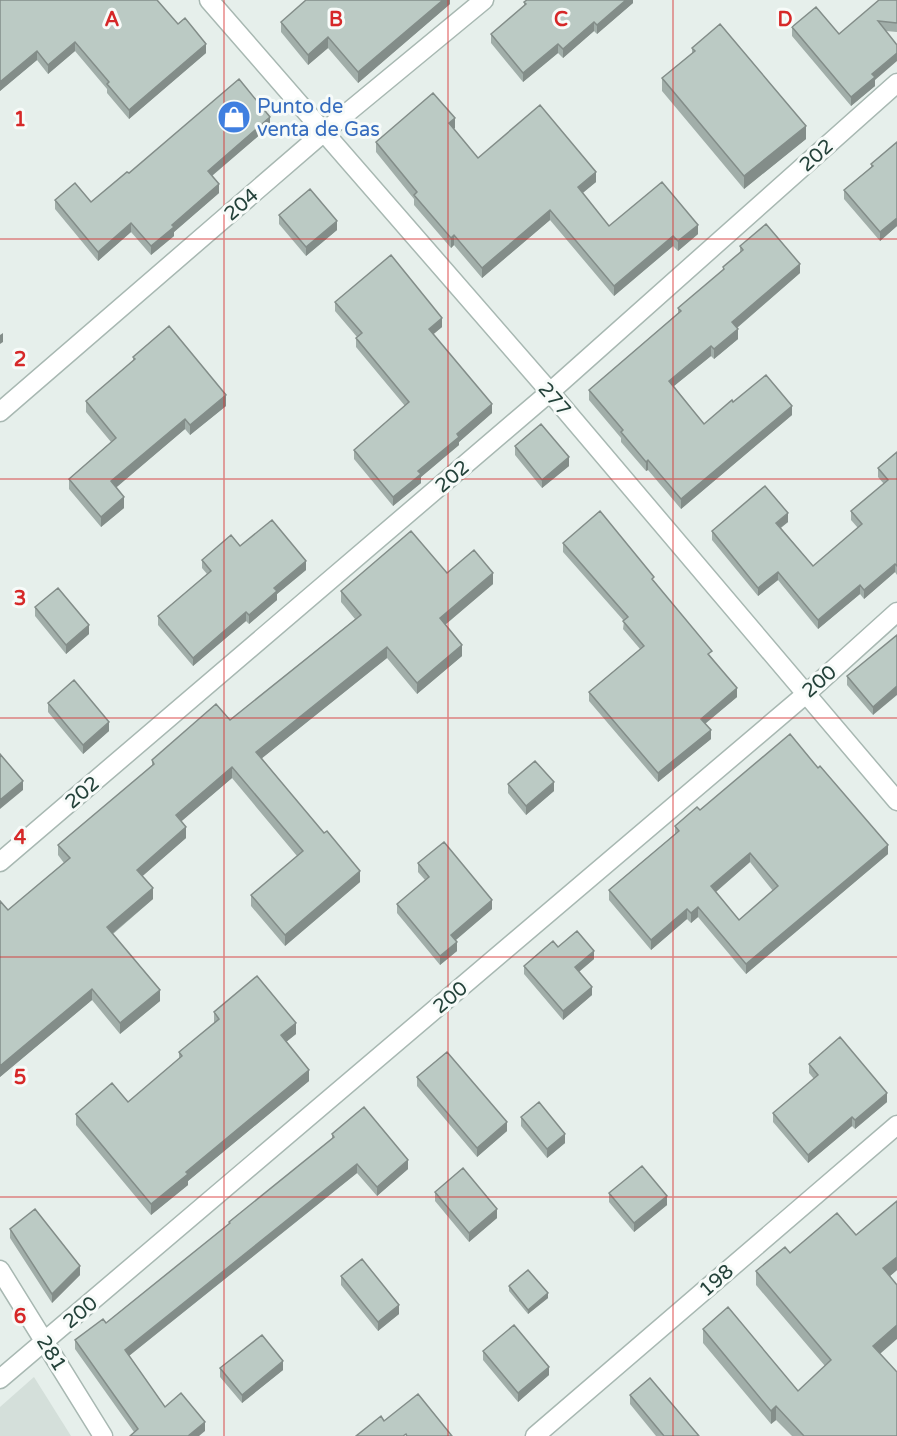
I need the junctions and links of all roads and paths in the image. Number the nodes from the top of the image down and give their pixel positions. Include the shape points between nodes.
1 (209, 0) edge
2 (484, 0) edge
3 (897, 83) edge
4 (324, 132) junction
5 (550, 392) junction
6 (0, 412) edge
7 (897, 612) edge
8 (806, 694) junction
9 (897, 801) edge
10 (0, 862) edge
11 (897, 1125) edge
12 (0, 1270) edge
13 (45, 1341) junction
14 (0, 1378) edge
15 (103, 1436) edge
16 (535, 1436) edge

1 - 4 street, 277
2 - 4 street, 204
3 - 5 street, 202
4 - 5 street, 277
4 - 6 street, 204
5 - 8 street, 277
5 - 10 street, 202
7 - 8 street, 200
8 - 9 street, 277
8 - 13 street, 200
11 - 16 street, 198
12 - 13 street, 281
13 - 14 street, 200
13 - 15 street, 281

